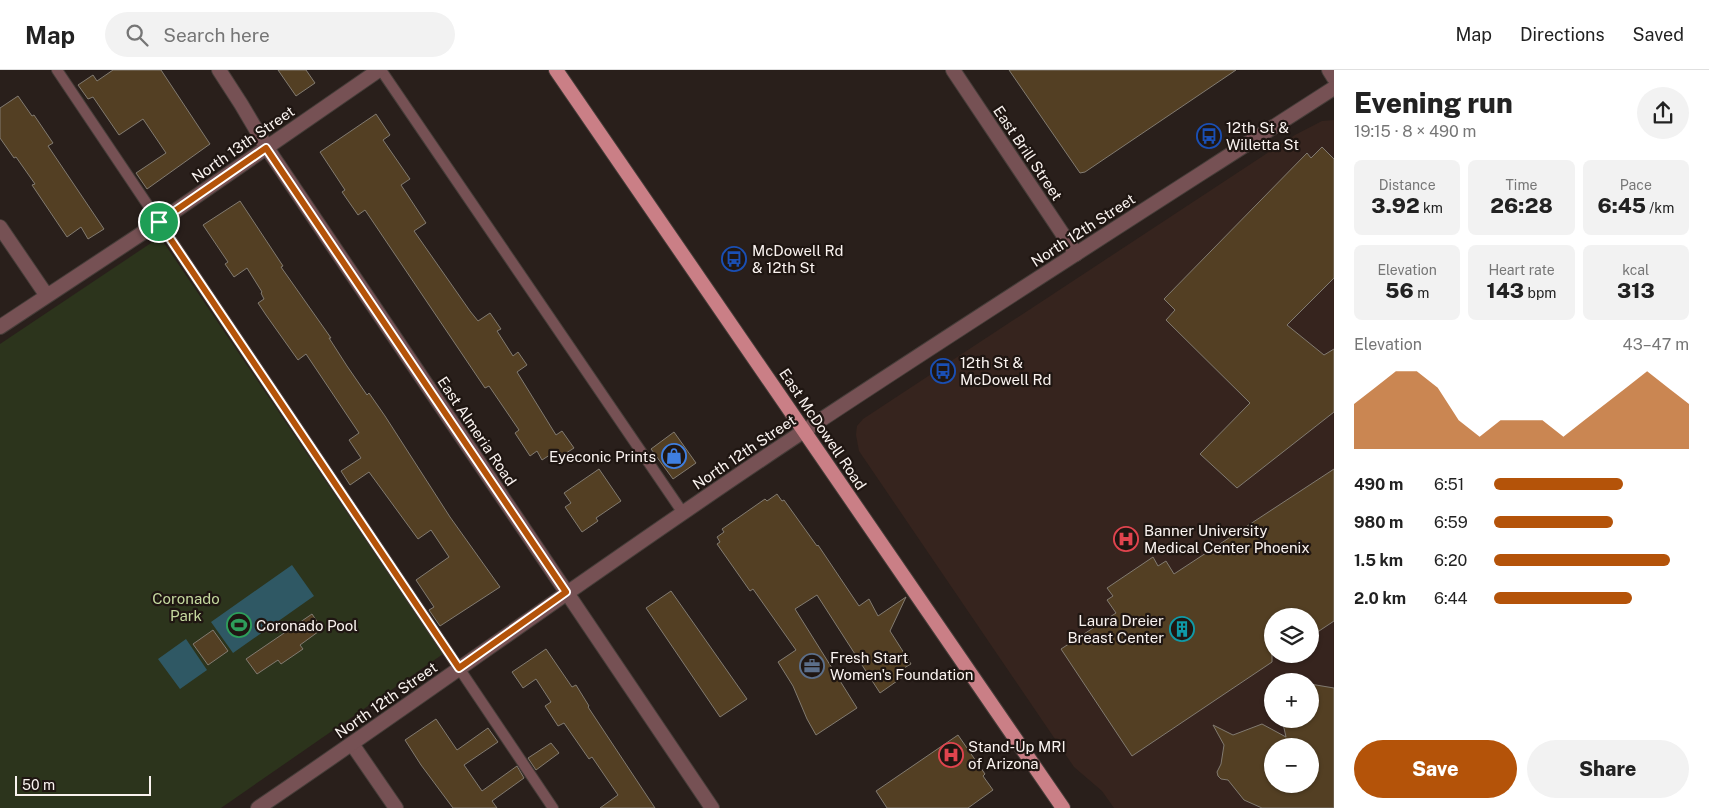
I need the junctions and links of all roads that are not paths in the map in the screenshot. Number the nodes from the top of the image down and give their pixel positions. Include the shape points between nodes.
1 (57, 70) edge
2 (219, 70) edge
3 (380, 70) edge
4 (556, 70) edge
5 (953, 70) edge
6 (1328, 70) edge
7 (1334, 78) edge
8 (1334, 88) edge
9 (266, 148) junction
10 (159, 222) junction
11 (0, 227) edge
12 (1076, 254) junction
13 (47, 296) junction
14 (0, 327) edge
15 (805, 430) junction
16 (683, 513) junction
17 (566, 592) junction
18 (459, 668) junction
19 (352, 744) junction
20 (258, 808) edge
21 (396, 808) edge
22 (553, 808) edge
23 (712, 808) edge
24 (1062, 808) edge

1 - 10 lane
2 - 9 street, East Almeria Road
3 - 9 street, North 13th Street
3 - 16 lane
4 - 15 main road, East McDowell Road
5 - 12 street, East Brill Street
6 - 7 street
8 - 12 street, North 12th Street
9 - 10 street, North 13th Street
9 - 17 street, East Almeria Road
10 - 13 street, North 13th Street
10 - 18 lane
11 - 13 street
12 - 15 street, North 12th Street
13 - 14 street, North 13th Street
15 - 16 street, North 12th Street
15 - 24 main road, East McDowell Road
16 - 17 street, North 12th Street
17 - 18 street, North 12th Street
17 - 23 street, East Almeria Road
18 - 19 street, North 12th Street
18 - 22 lane
19 - 20 street, North 12th Street
19 - 21 street

